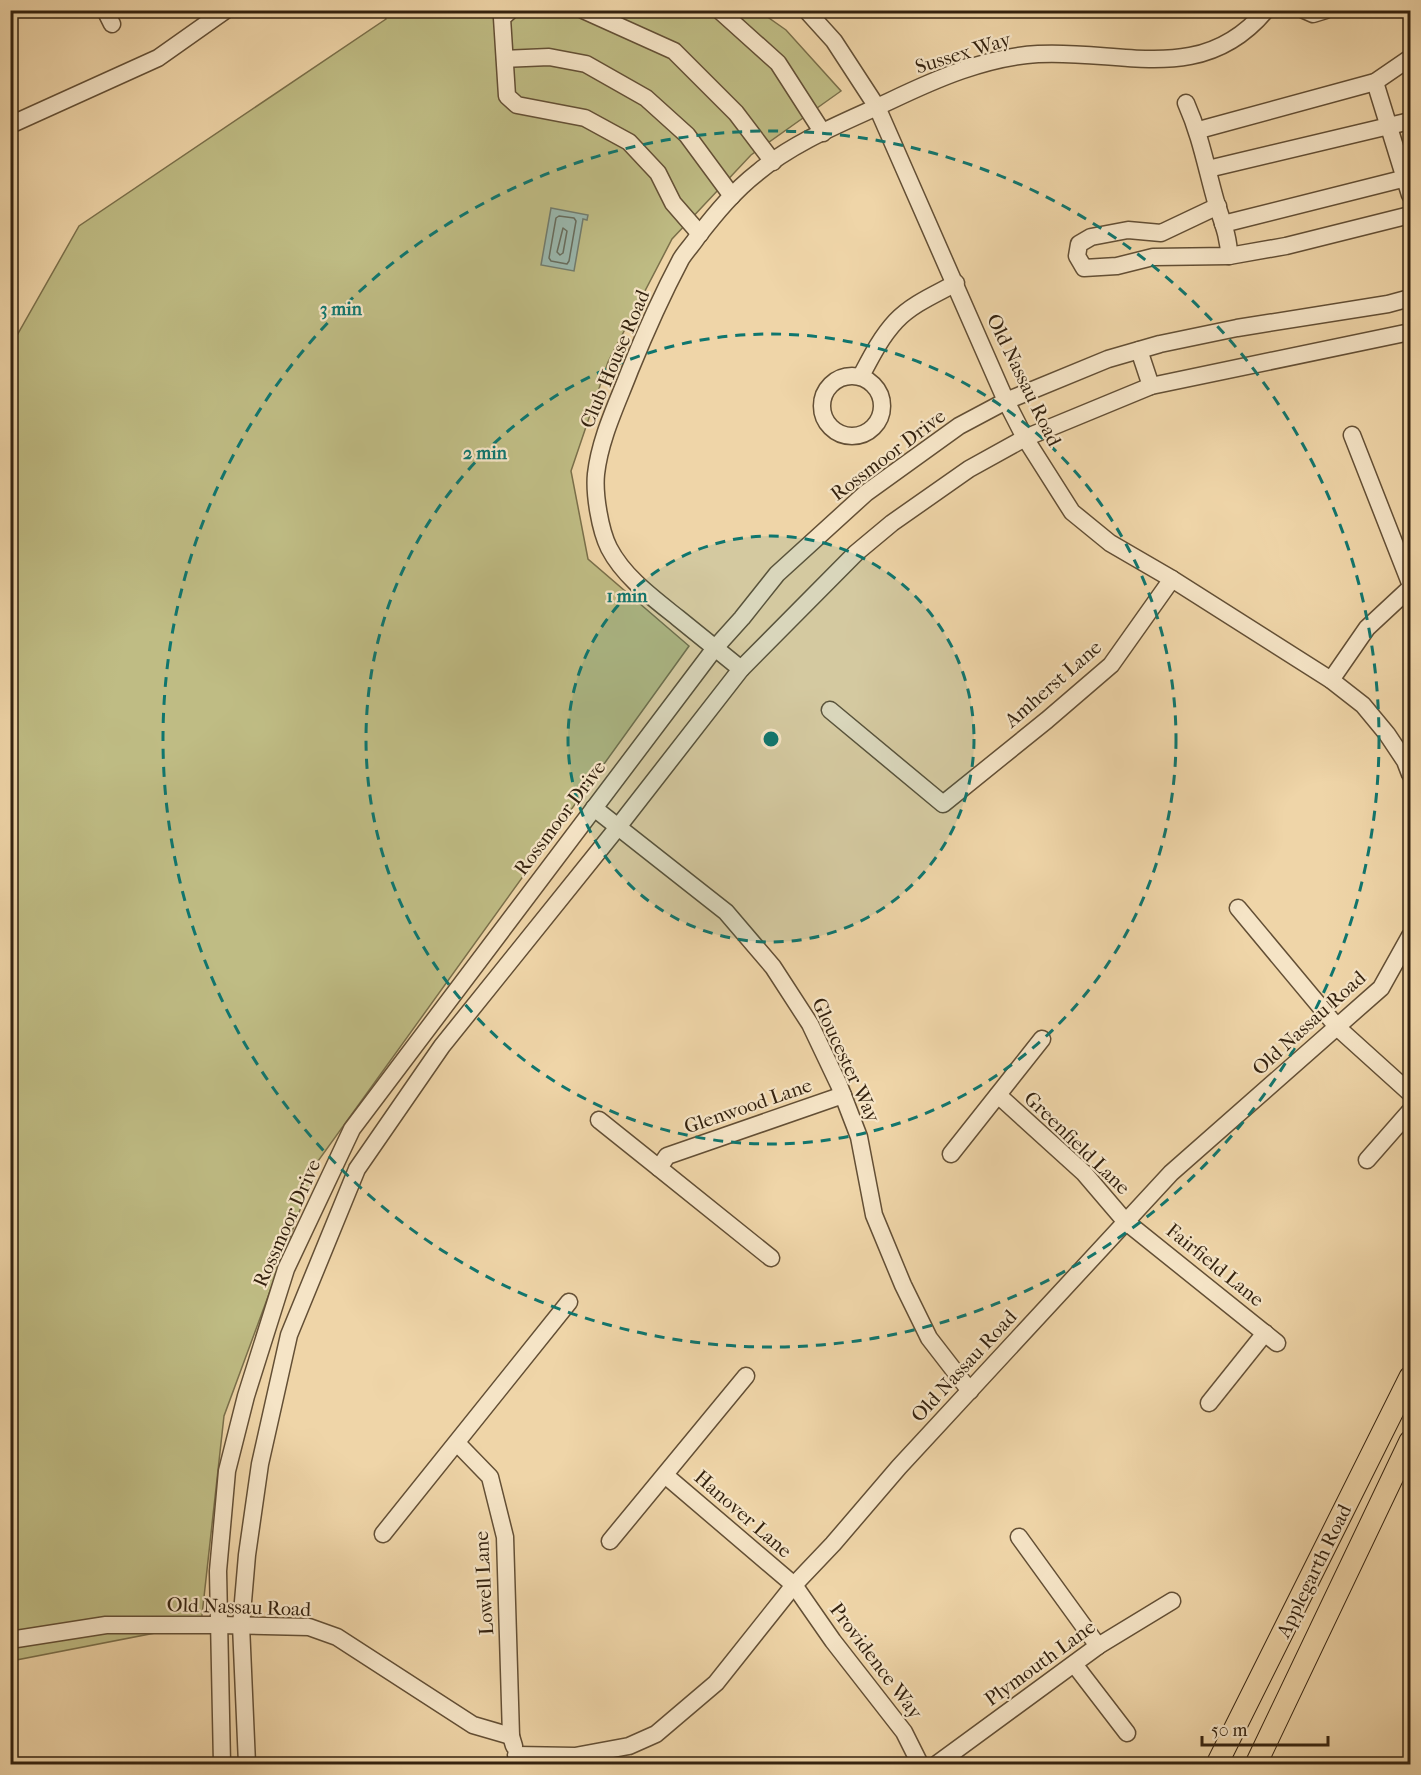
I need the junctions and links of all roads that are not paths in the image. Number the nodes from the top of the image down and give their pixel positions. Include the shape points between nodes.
1 (226, 10) edge
2 (511, 10) edge
3 (582, 10) edge
4 (719, 10) edge
5 (807, 10) edge
6 (1266, 10) edge
7 (1304, 10) edge
8 (1326, 10) edge
9 (1410, 58) edge
10 (505, 59) junction
11 (1375, 82) junction
12 (1186, 103) dead end
13 (877, 107) junction
14 (1410, 121) edge
15 (10, 125) edge
16 (1389, 126) junction
17 (1198, 130) junction
18 (823, 133) junction
19 (773, 162) junction
20 (1208, 169) junction
21 (1408, 177) edge
22 (1410, 195) edge
23 (732, 196) junction
24 (1218, 206) junction
25 (1410, 215) edge
26 (1223, 224) junction
27 (1161, 233) junction
28 (700, 234) junction
29 (1229, 256) junction
30 (1159, 257) junction
31 (956, 283) junction
32 (1410, 298) edge
33 (1410, 332) edge
34 (1139, 350) junction
35 (861, 376) dead end
36 (1151, 386) junction
37 (1006, 401) junction
38 (1352, 435) dead end
39 (1025, 438) junction
40 (1172, 579) junction
41 (1410, 583) edge
42 (1410, 588) edge
43 (715, 648) junction
44 (741, 669) junction
45 (1331, 680) junction
46 (831, 710) dead end
47 (1410, 774) edge
48 (594, 808) junction
49 (618, 827) junction
50 (1238, 909) dead end
51 (1410, 936) edge
52 (1338, 1028) junction
53 (1042, 1039) dead end
54 (1410, 1093) edge
55 (843, 1095) junction
56 (998, 1095) junction
57 (1410, 1111) edge
58 (599, 1120) dead end
59 (951, 1154) dead end
60 (1367, 1160) dead end
61 (663, 1162) junction
62 (1125, 1221) junction
63 (771, 1258) dead end
64 (569, 1302) dead end
65 (746, 1376) dead end
66 (1410, 1377) edge
67 (970, 1391) junction
68 (1209, 1403) dead end
69 (1410, 1441) edge
70 (457, 1443) junction
71 (665, 1475) junction
72 (383, 1534) dead end
73 (1019, 1537) dead end
74 (610, 1540) dead end
75 (794, 1586) junction
76 (1172, 1601) dead end
77 (218, 1624) junction
78 (241, 1625) junction
79 (10, 1640) edge
80 (1098, 1646) junction
81 (1074, 1664) junction
82 (1127, 1733) dead end
83 (511, 1736) junction
84 (516, 1760) edge
85 (222, 1764) edge
86 (247, 1764) edge
87 (920, 1764) edge
88 (937, 1764) edge
89 (1217, 1764) edge
90 (1256, 1764) edge

1 - 15 street via 158,58
2 - 10 street via 502,18
3 - 19 street via 674,51 736,113
4 - 18 street via 778,63
5 - 13 street, Old Nassau Road via 834,41
6 - 13 street, Sussex Way via 1222,46 1185,58 1035,54 986,63
7 - 8 street via 1313,14
9 - 11 street
10 - 23 street via 549,57 586,64 646,98 687,135
10 - 28 street via 507,96 517,105 585,118 629,142 658,173 673,203
11 - 16 street
11 - 17 street
12 - 17 street
13 - 18 street, Club House Road
13 - 31 street, Old Nassau Road
14 - 16 street
16 - 20 street
16 - 21 street
17 - 20 street
18 - 19 street, Club House Road
19 - 23 street, Club House Road
20 - 24 street
21 - 22 street
21 - 26 street
23 - 28 street, Club House Road
24 - 26 street
24 - 27 street
25 - 29 street
26 - 29 street
27 - 30 street
27 - 30 street via 1128,230 1091,237 1079,244 1077,256 1084,268
28 - 43 street, Club House Road via 682,257 634,360 603,437 596,476 599,512 609,548 636,584
29 - 30 street
31 - 35 street via 897,320
31 - 37 street, Old Nassau Road
32 - 34 street, Rossmoor Drive via 1237,328
33 - 36 street
34 - 36 street
34 - 37 street, Rossmoor Drive
36 - 39 street
37 - 39 street, Old Nassau Road
37 - 43 street, Rossmoor Drive via 959,426 866,494 777,574
38 - 41 street
39 - 40 street, Old Nassau Road via 1072,512 1110,543
39 - 44 street via 969,469 892,523
40 - 45 street, Old Nassau Road
40 - 46 street, Amherst Lane via 1111,665 943,804
42 - 45 street via 1367,628
43 - 44 street, Club House Road
43 - 48 street, Rossmoor Drive
44 - 49 street
45 - 47 street, Old Nassau Road via 1363,705 1406,761
48 - 49 street, Gloucester Way
48 - 77 street, Rossmoor Drive via 352,1129 286,1269 227,1470 218,1571
49 - 55 street, Gloucester Way via 726,912 773,967 810,1024
49 - 78 street via 442,1046 357,1168 289,1335 260,1464
50 - 52 street
51 - 52 street, Old Nassau Road via 1381,988
52 - 54 street
52 - 62 street, Old Nassau Road via 1171,1173
53 - 56 street, Greenfield Lane
55 - 61 street, Glenwood Lane
55 - 67 street, Gloucester Way via 859,1137 874,1215 903,1285 928,1338
56 - 59 street, Greenfield Lane
56 - 62 street, Greenfield Lane via 1084,1173
57 - 60 street
58 - 61 street
61 - 63 street
62 - 67 street, Old Nassau Road
62 - 68 street, Fairfield Lane via 1271,1338
64 - 70 street
65 - 71 street, Hanover Lane
66 - 89 main road, Applegarth Road
67 - 75 street, Old Nassau Road
69 - 90 main road, Applegarth Road
70 - 72 street
70 - 83 street, Lowell Lane via 490,1477 505,1537
71 - 74 street, Hanover Lane
71 - 75 street, Hanover Lane
73 - 80 street
75 - 84 street, Old Nassau Road via 716,1683 656,1734 629,1746 575,1756
75 - 87 street, Providence Way via 904,1732
76 - 80 street, Plymouth Lane
77 - 78 street, Old Nassau Road
77 - 79 street, Old Nassau Road via 106,1625
77 - 85 street, Rossmoor Drive
78 - 83 street, Old Nassau Road via 309,1627 338,1637 473,1725
78 - 86 street
80 - 81 street, Plymouth Lane
81 - 82 street
81 - 88 street, Plymouth Lane
83 - 84 street, Lowell Lane

